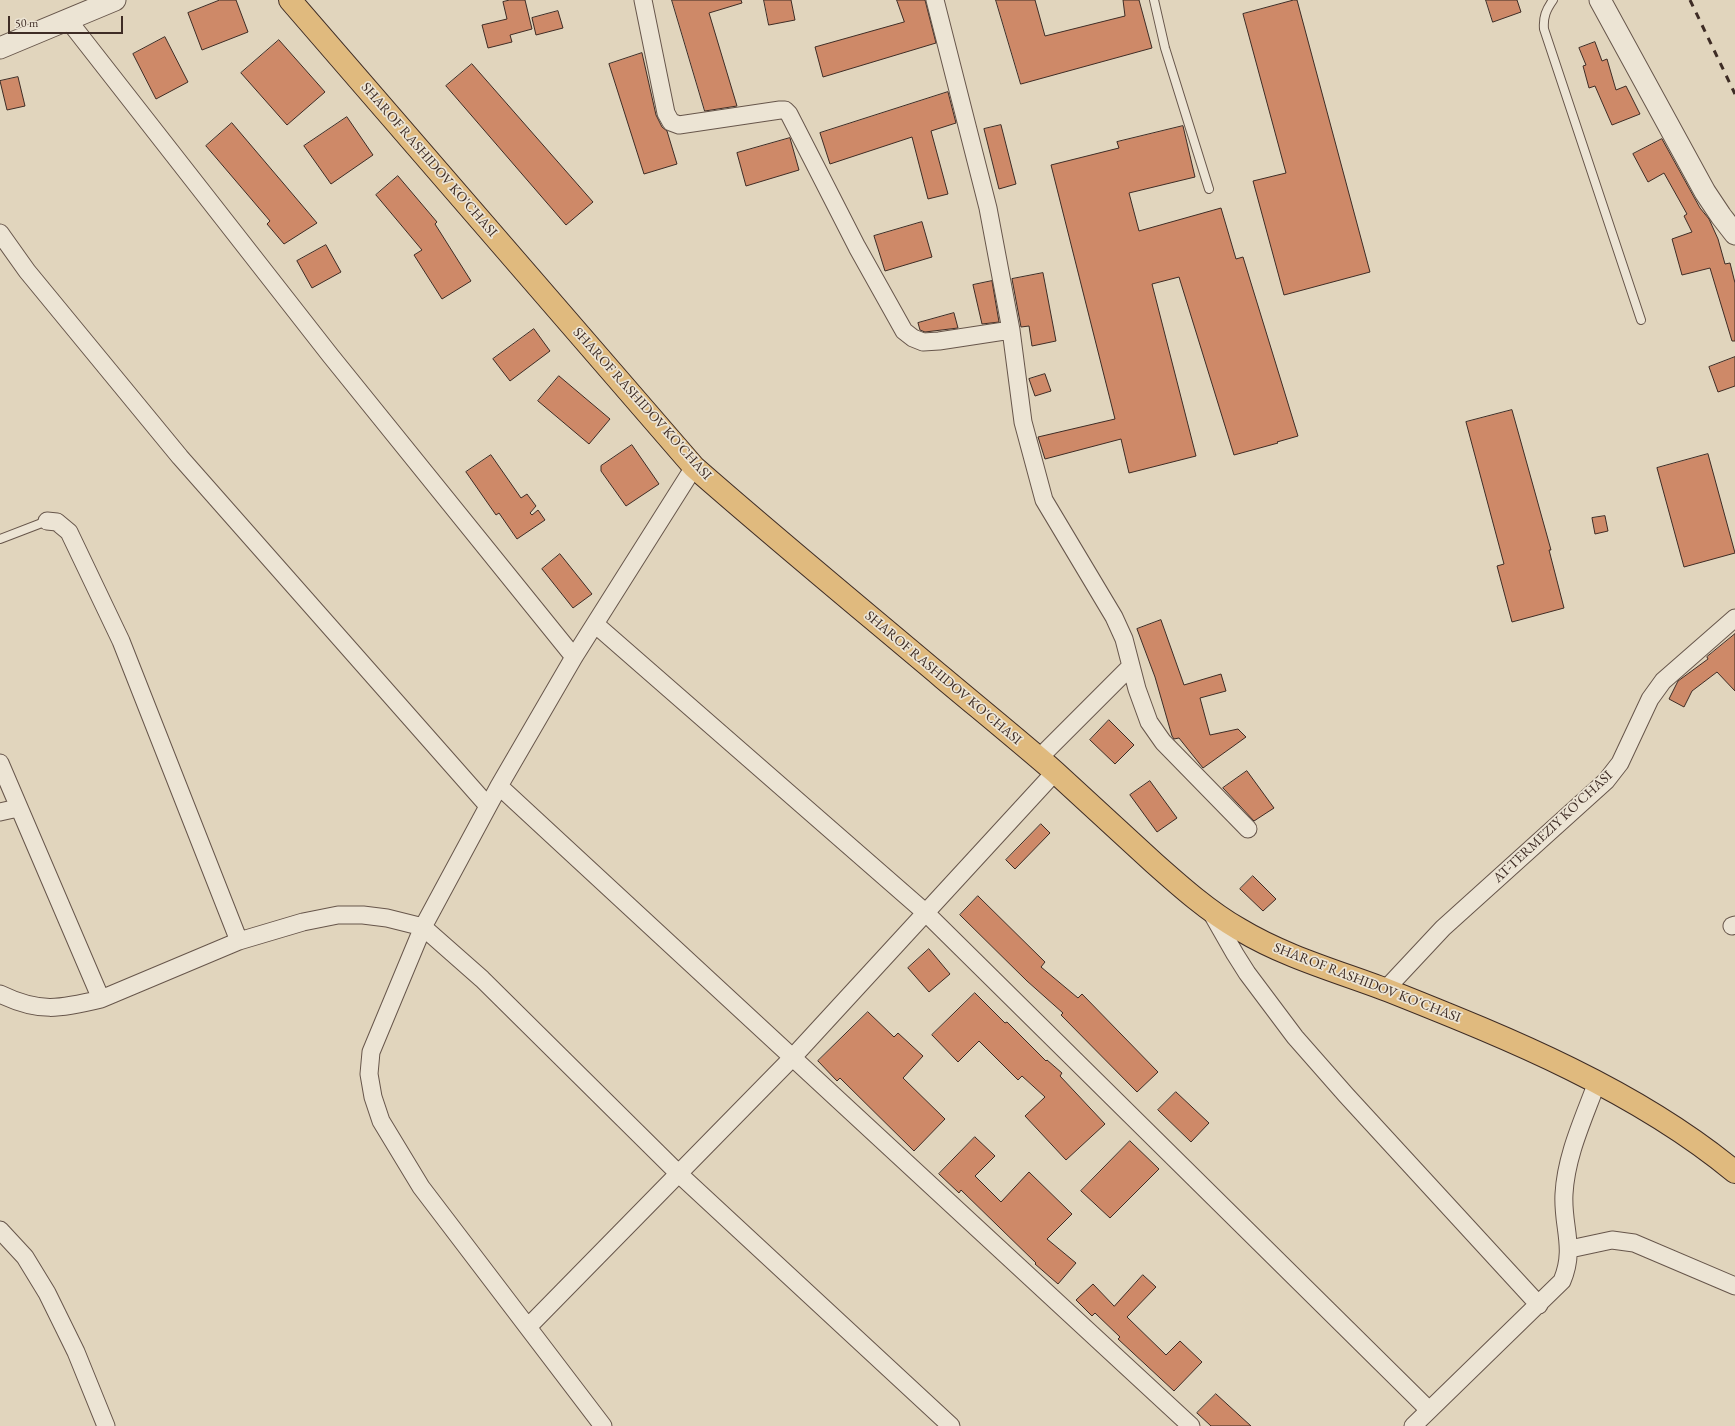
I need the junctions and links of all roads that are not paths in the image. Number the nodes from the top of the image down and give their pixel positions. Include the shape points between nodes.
1 (115, 0) edge
2 (290, 0) edge
3 (643, 0) edge
4 (935, 0) edge
5 (1154, 0) edge
6 (1553, 0) edge
7 (1600, 0) edge
8 (68, 20) junction
9 (0, 48) edge
10 (1209, 189) dead end
11 (0, 233) edge
12 (1735, 234) edge
13 (1641, 320) dead end
14 (1010, 330) junction
15 (694, 467) junction
16 (47, 521) joint
17 (0, 539) edge
18 (1735, 618) edge
19 (595, 624) junction
20 (574, 657) junction
21 (1131, 666) junction
22 (0, 763) edge
23 (1047, 765) junction
24 (499, 786) junction
25 (488, 806) junction
26 (18, 808) junction
27 (0, 812) edge
28 (1248, 829) dead end
29 (1211, 912) junction
30 (926, 913) junction
31 (423, 928) junction
32 (239, 941) junction
33 (1385, 990) junction
34 (0, 994) edge
35 (100, 1000) junction
36 (792, 1058) junction
37 (1597, 1082) junction
38 (1735, 1172) edge
39 (678, 1174) junction
40 (0, 1230) edge
41 (1570, 1249) junction
42 (1735, 1286) edge
43 (1539, 1305) junction
44 (528, 1327) junction
45 (1429, 1410) junction
46 (106, 1426) edge
47 (603, 1426) edge
48 (951, 1426) edge
49 (1191, 1426) edge
50 (1413, 1426) edge

1 - 8 street
2 - 15 main road, SHAROF RASHIDOV KO'CHASI
3 - 14 street via 666,114 671,122 679,125 785,110 904,331 923,342
4 - 14 street via 988,208
5 - 10 lane via 1165,48
6 - 13 lane via 1543,19 1544,29
7 - 12 street via 1705,192
8 - 9 street
8 - 20 street via 330,355
11 - 25 street via 27,271 180,457
14 - 21 street via 1023,422 1044,500 1114,617 1124,639
15 - 19 street
15 - 23 main road, SHAROF RASHIDOV KO'CHASI
16 - 17 lane
16 - 32 street via 57,522 69,532 121,641
18 - 33 street, AT-TERMEZIY KO'CHASI via 1663,681 1650,698 1620,763 1606,781 1443,928
19 - 20 street
19 - 30 street
20 - 24 street
21 - 23 street
21 - 28 street via 1149,722 1163,742
22 - 26 street
23 - 29 main road, SHAROF RASHIDOV KO'CHASI
23 - 30 street
24 - 25 street
24 - 36 street
25 - 31 street
26 - 27 street
26 - 35 street
29 - 33 main road, SHAROF RASHIDOV KO'CHASI via 1240,930 1299,959
29 - 43 street via 1243,966 1295,1037
30 - 36 street
30 - 45 street
31 - 32 street via 387,918 338,915 303,922
31 - 39 street via 482,979
31 - 44 street via 371,1052 369,1074 373,1097 381,1121 421,1187
32 - 35 street
33 - 37 main road, SHAROF RASHIDOV KO'CHASI via 1480,1027
34 - 35 street via 18,1002 42,1007 65,1008
36 - 39 street
36 - 49 street
37 - 38 main road, SHAROF RASHIDOV KO'CHASI via 1694,1140
37 - 41 street via 1578,1133 1566,1178 1564,1207
39 - 44 street
39 - 48 street
40 - 46 street via 25,1257 47,1293 76,1352
41 - 42 street via 1612,1240 1634,1243
41 - 43 street via 1567,1270 1562,1281
43 - 45 street
44 - 47 street
45 - 50 street

